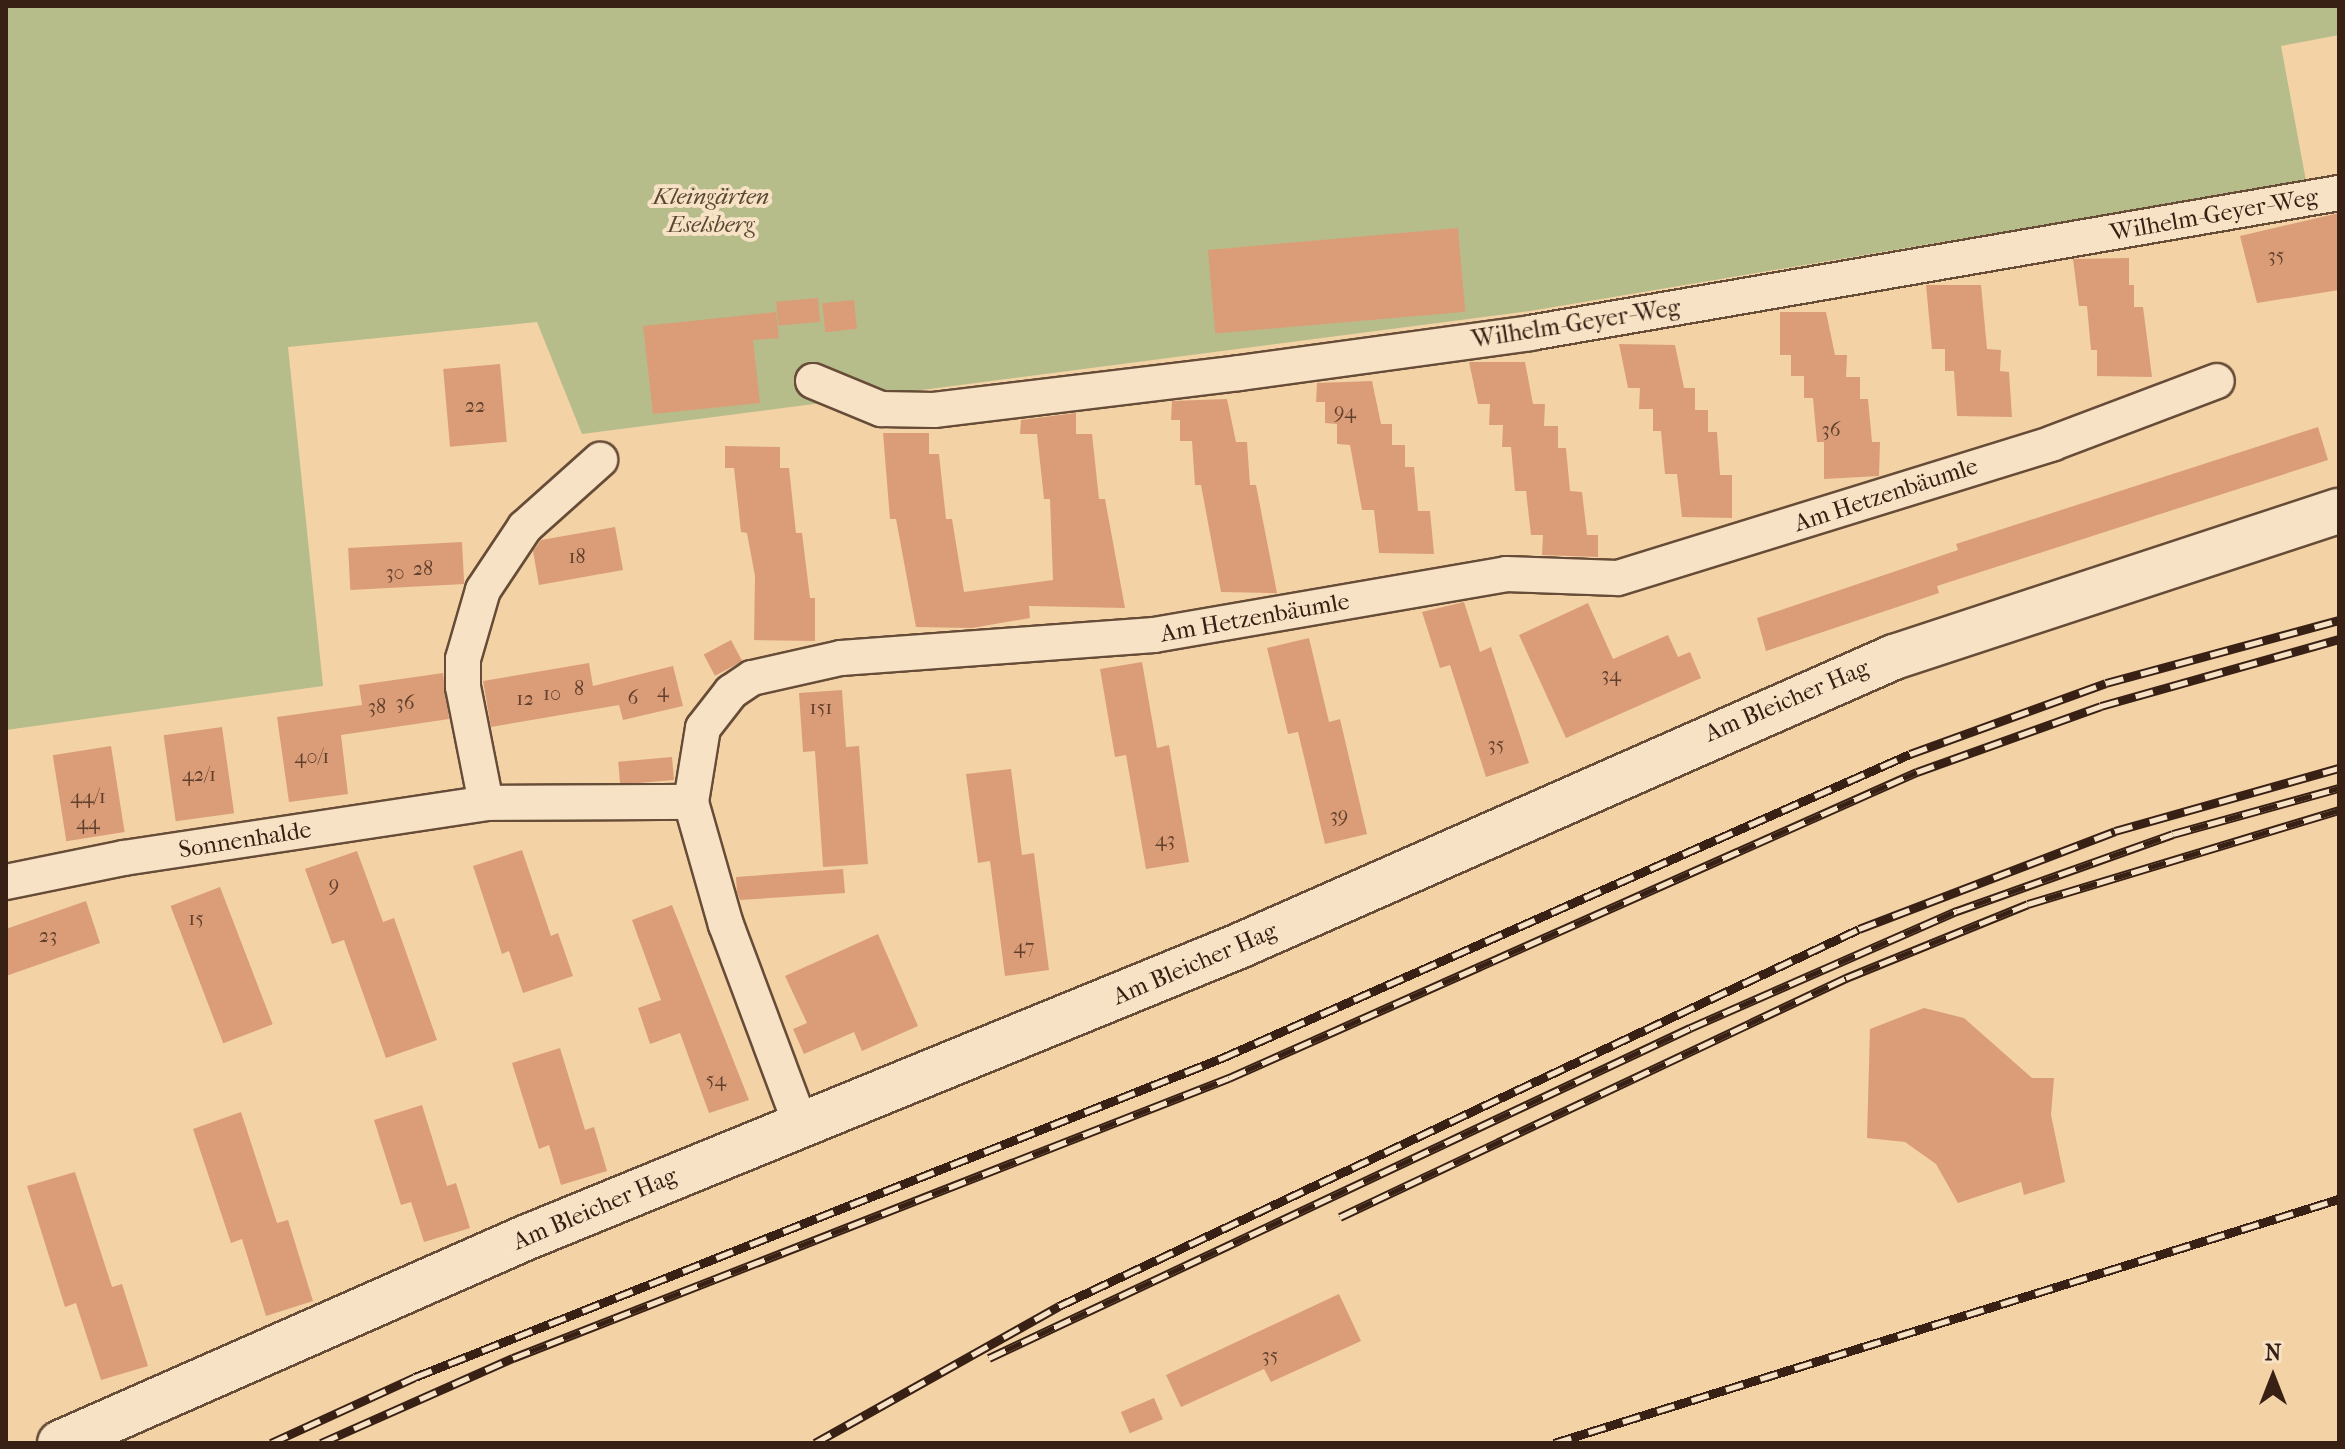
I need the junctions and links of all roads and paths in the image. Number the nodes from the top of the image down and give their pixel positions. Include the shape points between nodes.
1 (2339, 193) edge
2 (813, 381) dead end
3 (2217, 381) dead end
4 (600, 460) dead end
5 (2339, 511) edge
6 (691, 802) junction
7 (486, 803) junction
8 (6, 882) edge
9 (802, 1128) junction
10 (60, 1443) edge

1 - 2 street, Wilhelm-Geyer-Weg via 1530,333 1224,375 934,410 881,409
3 - 6 street, Am Hetzenbäumle via 2053,443 1618,578 1506,574 1154,635 778,668 731,692 713,712 696,746
4 - 7 street via 525,527 483,590 463,659 463,687
5 - 9 street, Am Bleicher Hag via 1894,657 1239,946
6 - 7 street, Sonnenhalde
6 - 9 street, Am Hetzenbäumle via 722,913
7 - 8 street, Sonnenhalde via 124,858
9 - 10 street, Am Bleicher Hag via 525,1238

